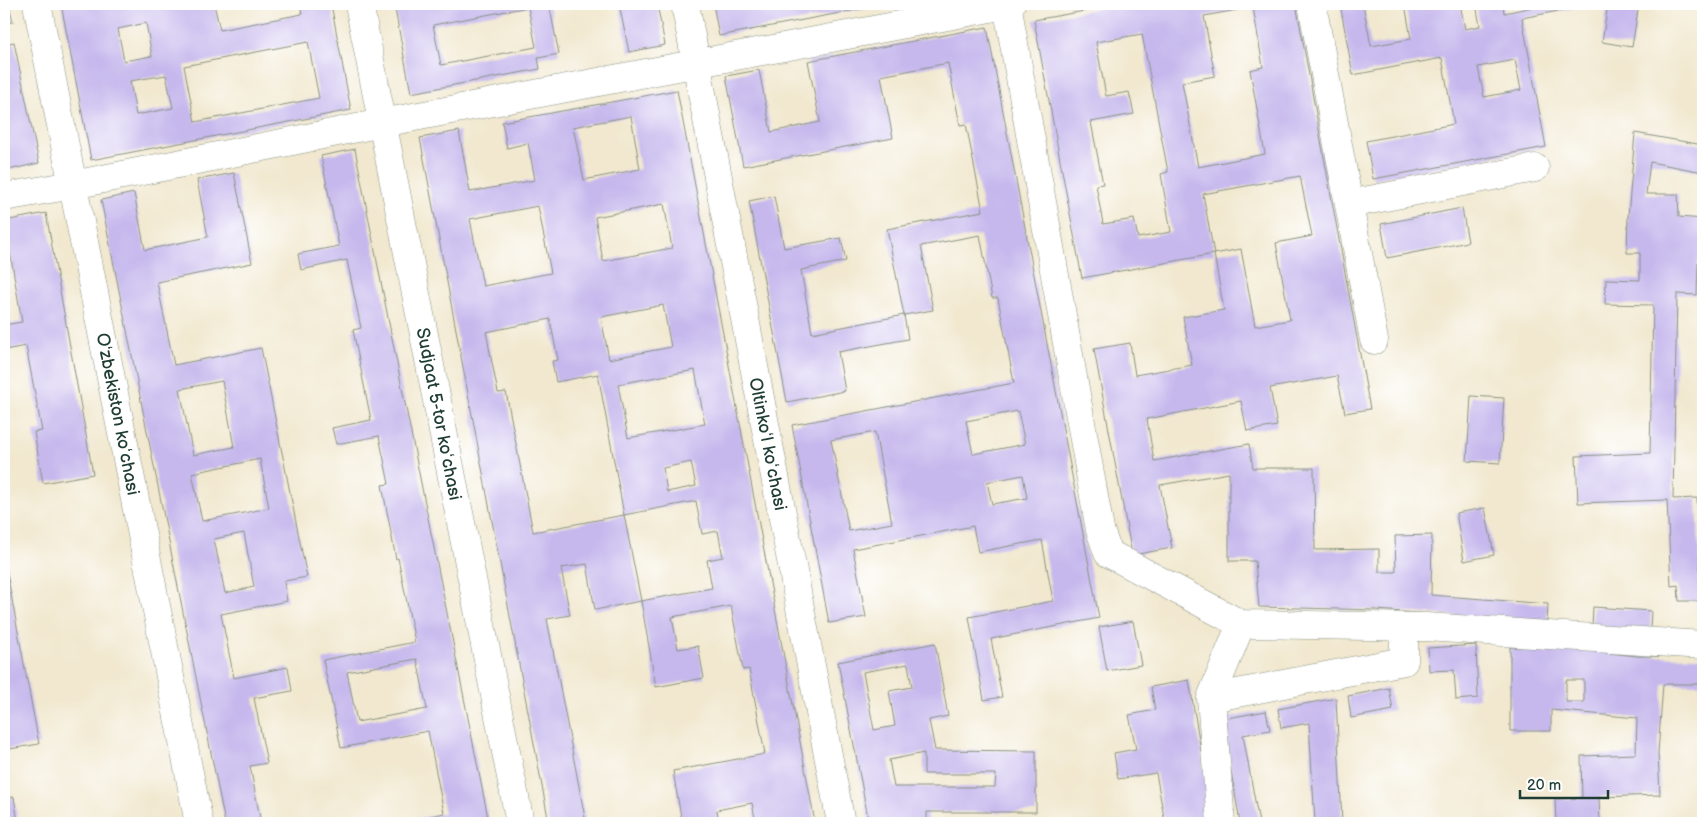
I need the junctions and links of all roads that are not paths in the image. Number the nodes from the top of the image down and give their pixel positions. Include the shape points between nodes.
1 (37, 4) edge
2 (359, 4) edge
3 (685, 4) edge
4 (1009, 4) edge
5 (1312, 4) edge
6 (696, 64) junction
7 (382, 123) junction
8 (1535, 168) dead end
9 (73, 185) junction
10 (4, 197) edge
11 (1349, 204) junction
12 (1374, 340) dead end
13 (1241, 624) junction
14 (1404, 628) junction
15 (1703, 645) edge
16 (1211, 698) junction
17 (199, 823) edge
18 (520, 823) edge
19 (841, 823) edge
20 (1221, 823) edge

1 - 9 street, Oʻzbekiston koʻchasi
2 - 7 street, Sudjaat 5-tor koʻchasi
3 - 6 street, Oltinkoʻl koʻchasi
4 - 6 street
4 - 13 street via 1100,530 1108,553
5 - 11 street
6 - 7 street
6 - 19 street, Oltinkoʻl koʻchasi
7 - 9 street
7 - 18 street, Sudjaat 5-tor koʻchasi
8 - 11 street
9 - 10 street
9 - 17 street, Oʻzbekiston koʻchasi
11 - 12 street
13 - 14 street
13 - 16 street
14 - 15 street
14 - 16 street via 1404,661
16 - 20 street

